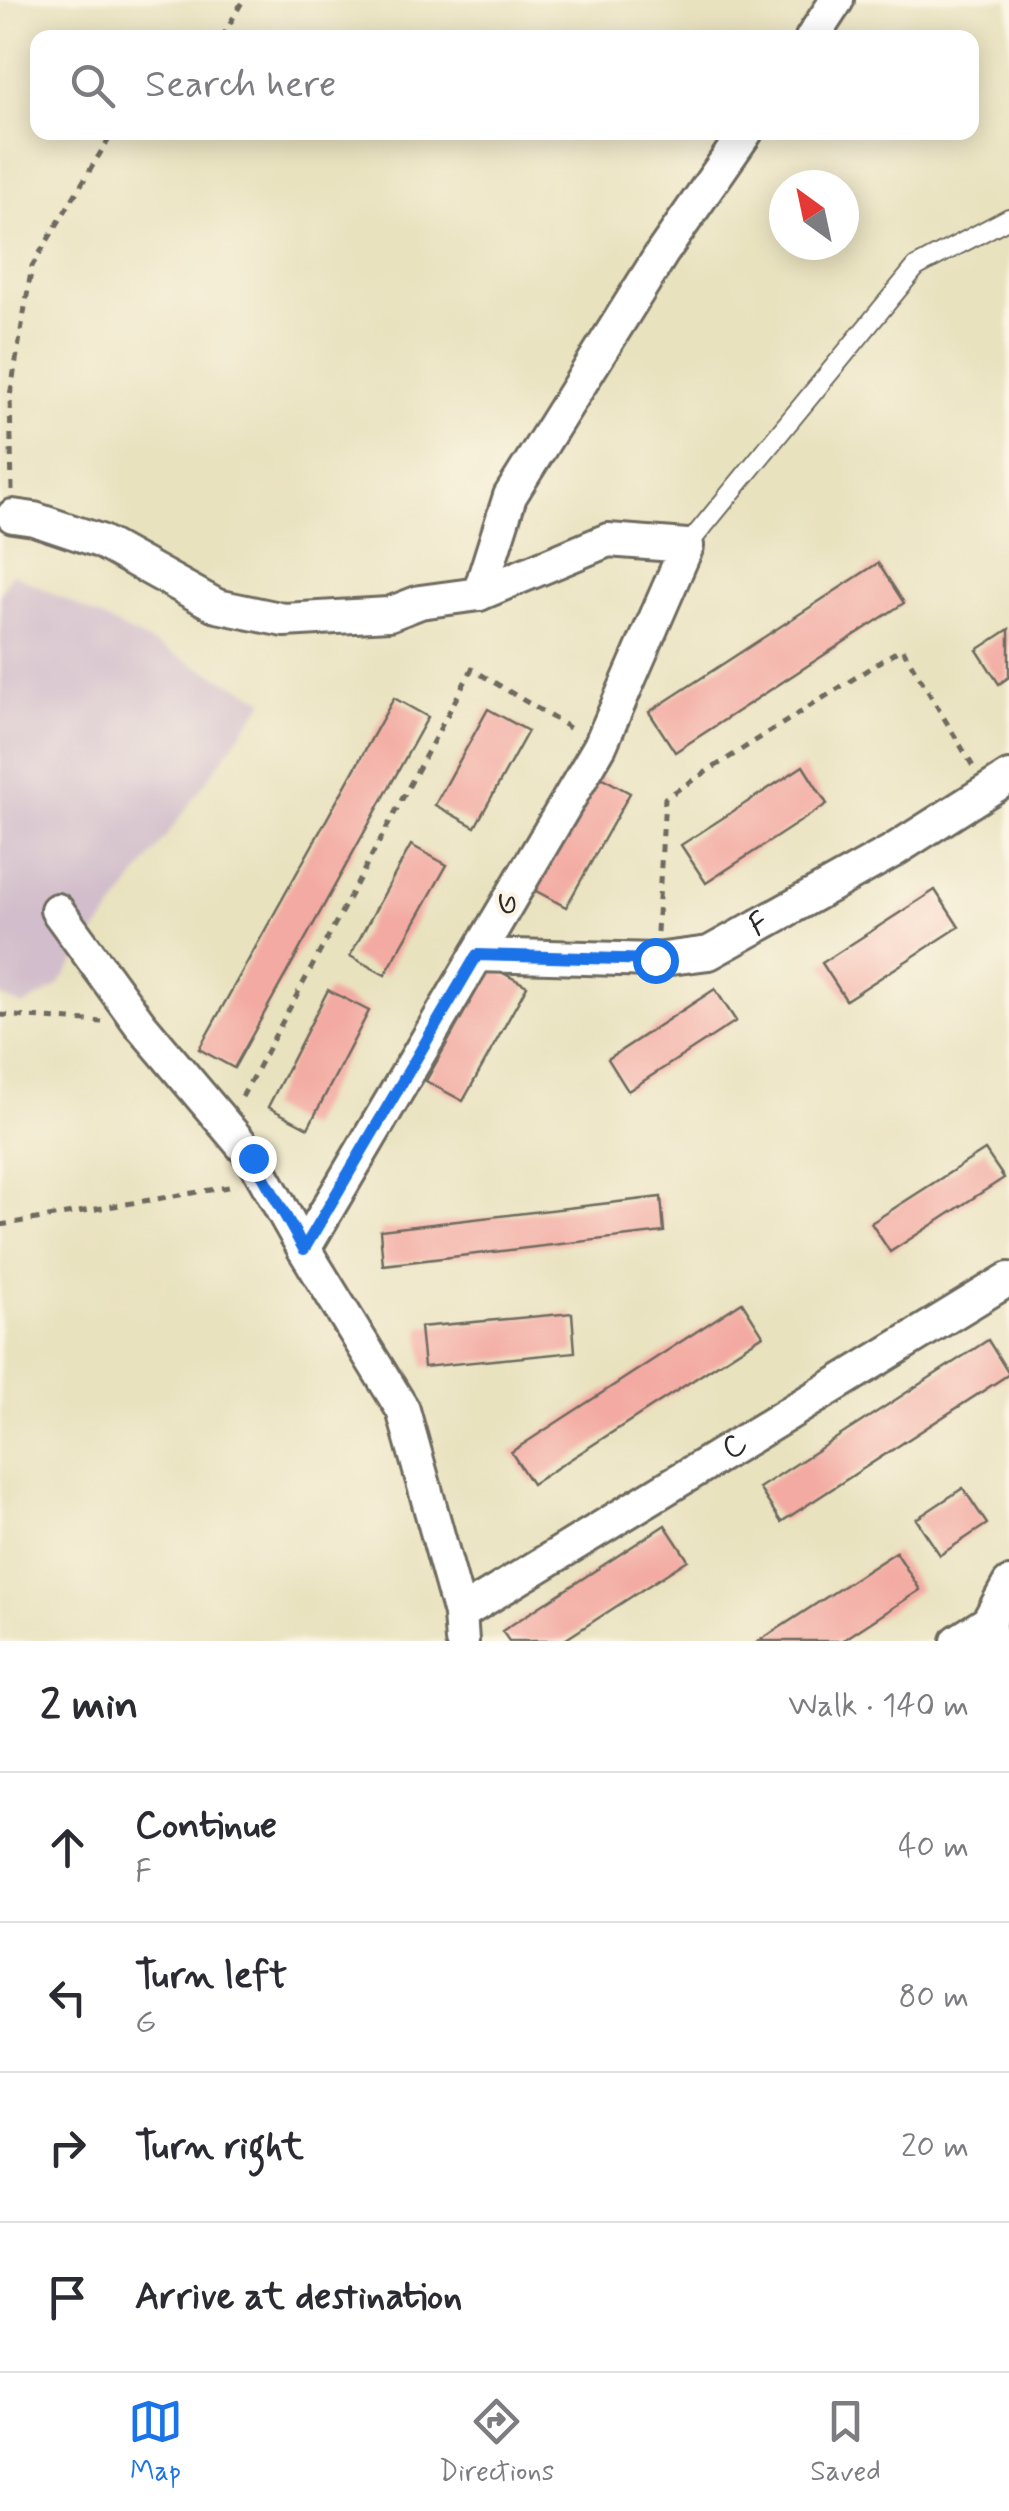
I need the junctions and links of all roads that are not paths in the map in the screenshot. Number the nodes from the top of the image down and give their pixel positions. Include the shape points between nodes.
1 (837, 0) edge
2 (817, 30) edge
3 (740, 140) edge
4 (1009, 218) edge
5 (13, 516) road end
6 (686, 546) junction
7 (480, 594) junction
8 (998, 784) edge
9 (57, 910) dead end
10 (477, 955) junction
11 (304, 1249) junction
12 (1009, 1279) edge
13 (1009, 1584) edge
14 (461, 1627) edge
15 (990, 1631) edge
16 (958, 1641) edge

1 - 2 street
3 - 7 street via 510,496
4 - 6 lane via 916,267
5 - 7 street via 100,541 216,606 284,620 389,614 420,602
6 - 7 street via 608,540
6 - 10 street, G via 600,746
8 - 10 street, F via 892,852 708,953 655,960
9 - 11 street via 267,1180
10 - 11 street, G
11 - 14 street via 402,1410
12 - 14 street, C
13 - 15 street
15 - 16 street

